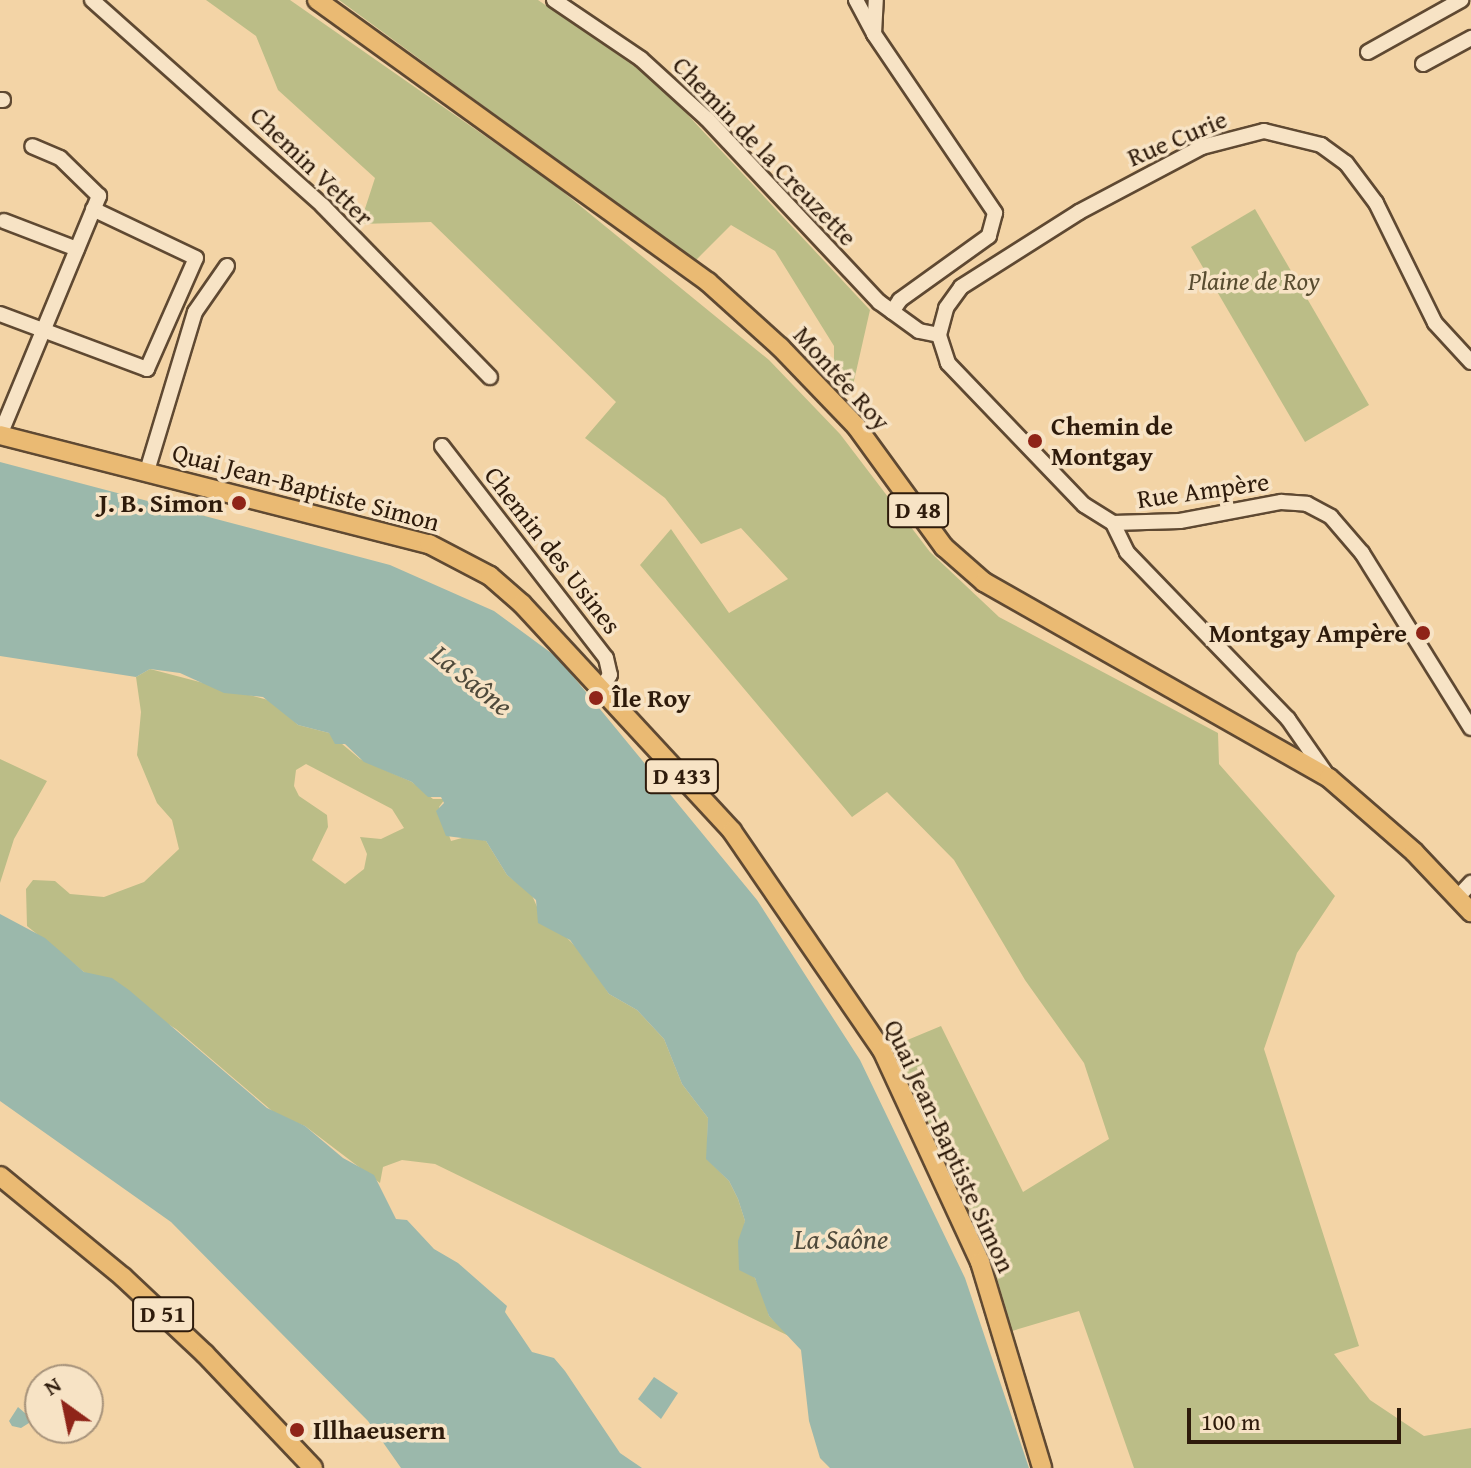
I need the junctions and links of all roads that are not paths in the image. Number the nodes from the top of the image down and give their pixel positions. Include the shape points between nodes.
1 (92, 0) edge
2 (317, 0) edge
3 (554, 0) edge
4 (856, 0) edge
5 (876, 0) edge
6 (1461, 0) edge
7 (874, 34) junction
8 (1471, 38) edge
9 (1368, 52) dead end
10 (1423, 64) dead end
11 (32, 146) dead end
12 (93, 209) junction
13 (4, 221) dead end
14 (77, 249) junction
15 (227, 266) dead end
16 (892, 312) junction
17 (0, 314) edge
18 (43, 332) junction
19 (939, 335) junction
20 (1471, 362) edge
21 (490, 377) dead end
22 (0, 435) edge
23 (442, 446) dead end
24 (147, 471) junction
25 (1113, 523) junction
26 (601, 688) junction
27 (1471, 728) edge
28 (1329, 778) junction
29 (1471, 883) edge
30 (1457, 898) junction
31 (1471, 912) edge
32 (0, 1176) edge
33 (313, 1468) edge
34 (1042, 1468) edge

1 - 21 street, Chemin Vetter via 323,206
2 - 28 main road, Montée Roy / D 48 via 708,282 856,426 944,547 984,582
3 - 16 street, Chemin de la Creuzette via 641,59 696,109
4 - 7 street
5 - 7 street
6 - 9 street
7 - 16 street via 995,213 989,236 900,300
8 - 10 street
11 - 12 street via 60,158 99,196
12 - 14 street
12 - 18 street via 196,258 147,369
13 - 14 street
14 - 18 street
15 - 24 street via 195,312
16 - 19 street, Chemin de la Creuzette via 919,331
17 - 18 street
18 - 22 street
19 - 20 street, Rue Curie via 946,308 961,287 1079,212 1202,147 1264,131 1321,145 1346,163 1376,203 1435,323
19 - 25 street via 948,363 1084,505
22 - 24 main road, Quai Jean-Baptiste Simon / D 433
23 - 26 street, Chemin des Usines via 606,658 610,675
24 - 26 main road, Quai Jean-Baptiste Simon / D 433 via 390,531 460,557 522,604
25 - 27 street, Rue Ampère via 1180,521 1281,502 1307,504 1331,517 1362,553
25 - 28 street via 1127,552 1288,719
26 - 34 main road, Quai Jean-Baptiste Simon / D 433 via 732,831 882,1050 980,1262
28 - 30 main road, D 48
29 - 30 street
30 - 31 main road, D 48
32 - 33 main road, D 51 via 144,1296

